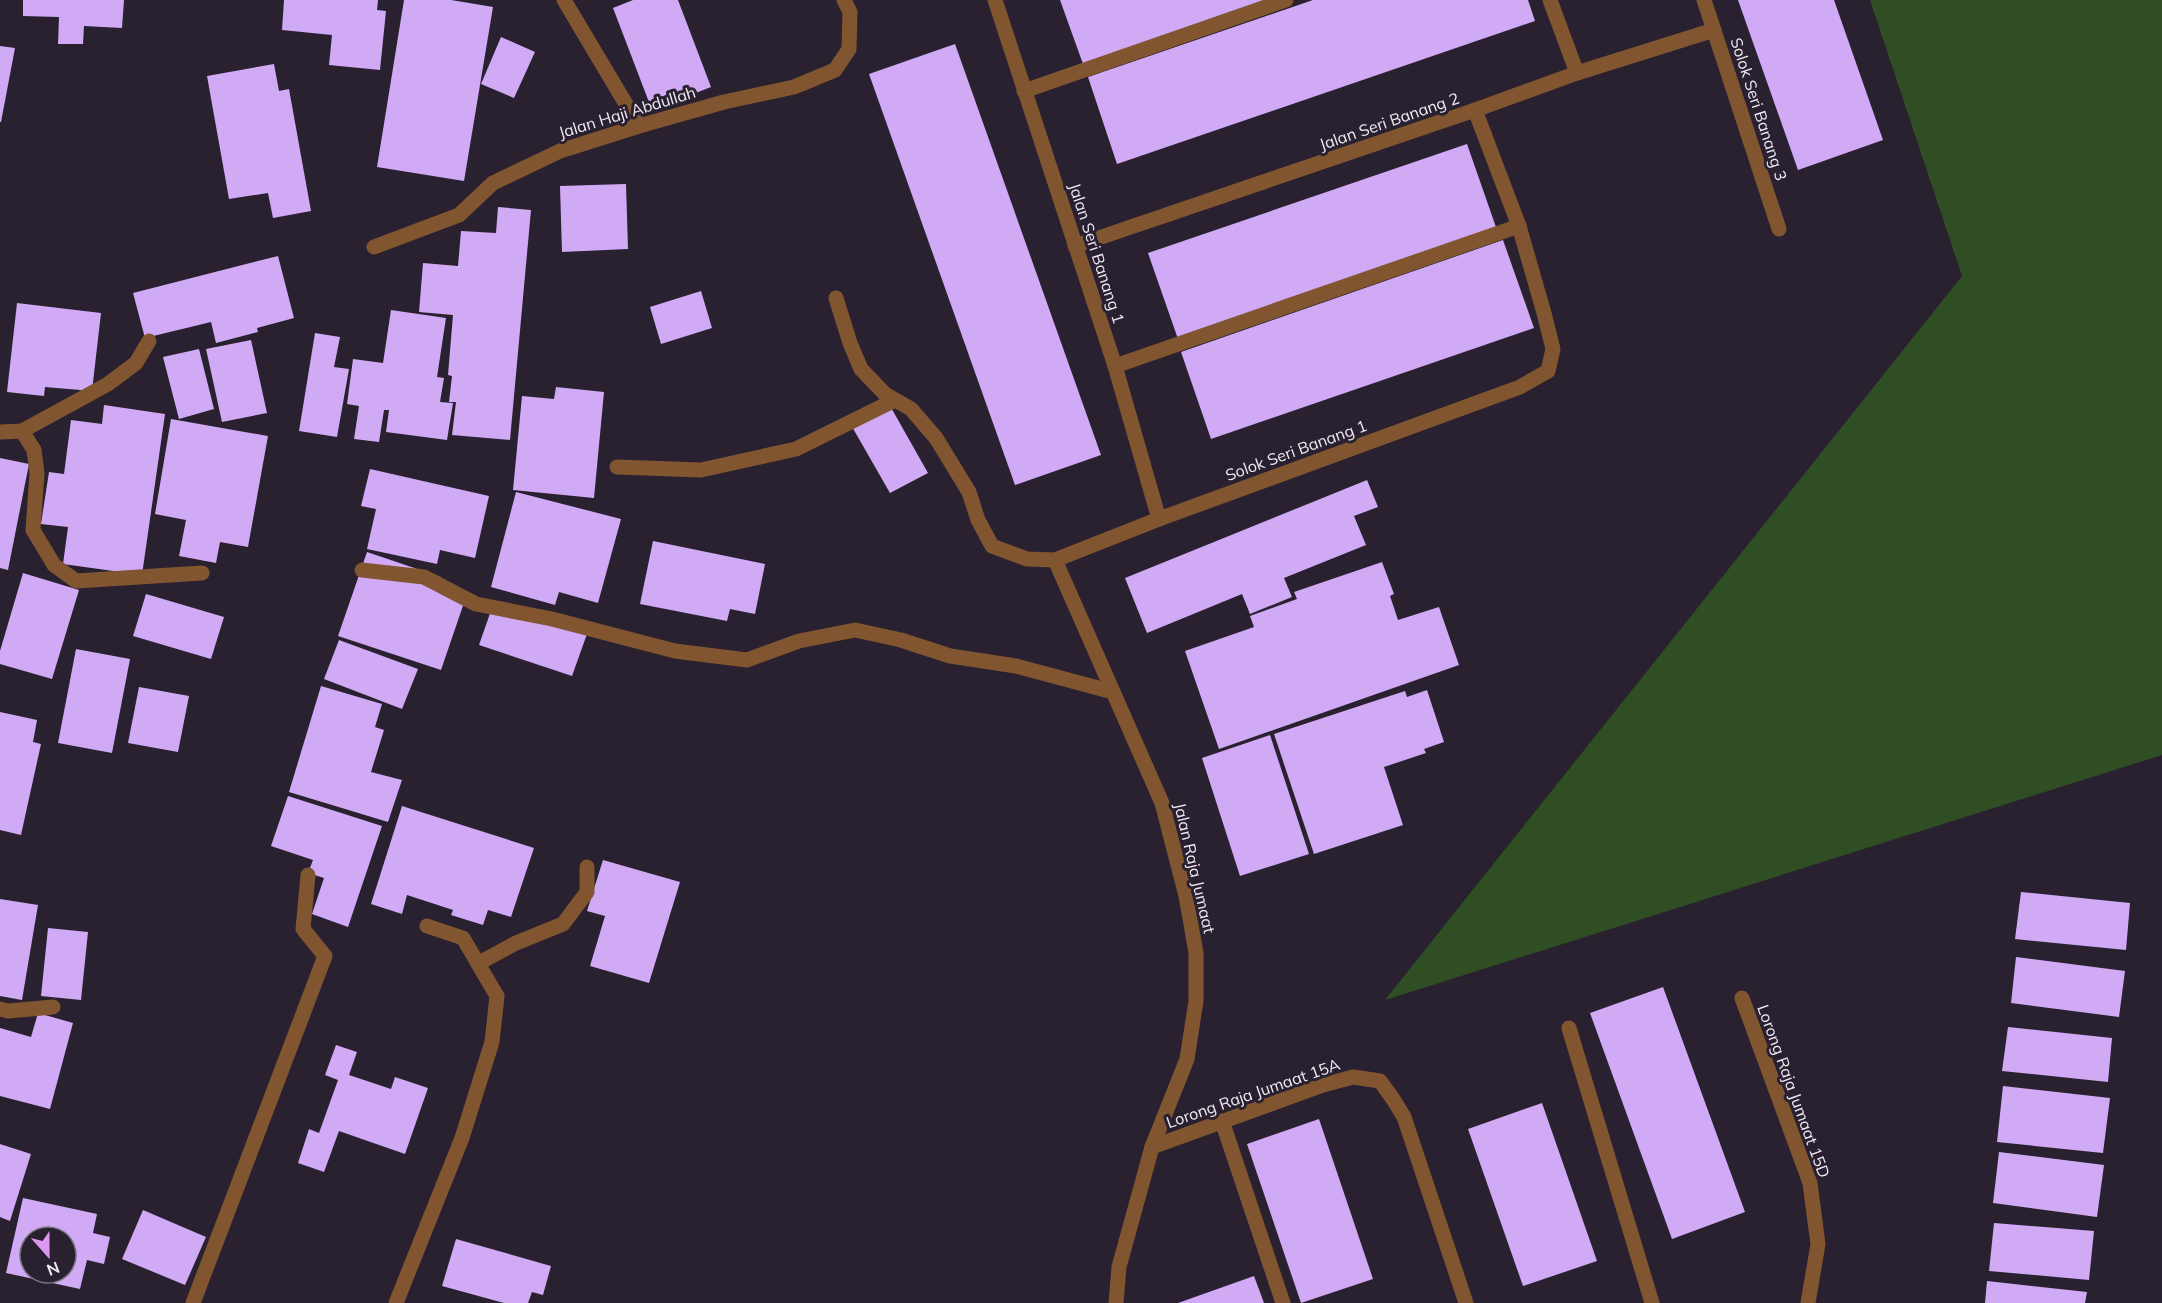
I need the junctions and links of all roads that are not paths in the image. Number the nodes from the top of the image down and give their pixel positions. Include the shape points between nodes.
1 (564, 0) edge
2 (844, 0) edge
3 (995, 0) edge
4 (1286, 0) edge
5 (1550, 0) edge
6 (1704, 0) edge
7 (1714, 30) junction
8 (1577, 73) junction
9 (1024, 91) junction
10 (1475, 110) junction
11 (639, 126) junction
12 (1519, 226) junction
13 (1779, 229) dead end
14 (1075, 246) junction
15 (374, 247) dead end
16 (836, 298) dead end
17 (149, 341) dead end
18 (1115, 366) junction
19 (895, 400) junction
20 (22, 431) junction
21 (0, 432) edge
22 (617, 467) dead end
23 (1159, 519) junction
24 (1055, 560) junction
25 (362, 570) dead end
26 (202, 573) dead end
27 (1113, 692) junction
28 (587, 867) dead end
29 (308, 875) dead end
30 (427, 926) dead end
31 (479, 963) junction
32 (1742, 998) dead end
33 (53, 1007) dead end
34 (0, 1009) edge
35 (1569, 1028) dead end
36 (1222, 1121) junction
37 (1152, 1147) junction
38 (193, 1303) edge
39 (396, 1303) edge
40 (1116, 1303) edge
41 (1283, 1303) edge
42 (1466, 1303) edge
43 (1652, 1303) edge
44 (1808, 1303) edge

1 - 11 street
2 - 11 street, Jalan Haji Abdullah via 850,12 849,49 835,70 794,87
3 - 9 street, Jalan Seri Banang 1
4 - 9 street
5 - 8 street
6 - 7 street, Solok Seri Banang 3
7 - 8 street, Jalan Seri Banang 2
7 - 13 street, Solok Seri Banang 3
8 - 10 street, Jalan Seri Banang 2
9 - 14 street, Jalan Seri Banang 1
10 - 12 street
10 - 14 street, Jalan Seri Banang 2
11 - 15 street, Jalan Haji Abdullah via 560,151 493,183 459,215
12 - 18 street
12 - 23 street, Solok Seri Banang 1 via 1553,349 1548,371 1520,387
14 - 18 street, Jalan Seri Banang 1
16 - 19 street via 861,369
17 - 20 street via 136,363 108,384
18 - 23 street, Jalan Seri Banang 1
19 - 22 street via 796,449 701,470
19 - 24 street via 911,409 936,438 969,492 992,546 1027,559
20 - 21 street
20 - 26 street via 34,450 37,473 33,530 54,566 76,581
23 - 24 street, Solok Seri Banang 1
24 - 27 street, Jalan Raja Jumaat
25 - 27 street via 424,577 476,604 675,651 747,660 799,641 855,630 950,656 1016,666
27 - 37 street, Jalan Raja Jumaat via 1162,804 1196,953 1196,1000 1186,1059
28 - 31 street via 587,892 563,924
29 - 38 street via 303,929 325,956
30 - 31 street via 463,938
31 - 39 street via 496,996 492,1042 462,1138
32 - 44 street, Lorong Raja Jumaat 15D via 1810,1183 1818,1244
33 - 34 street
35 - 43 street
36 - 37 street, Lorong Raja Jumaat 15A
36 - 41 street
36 - 42 street, Lorong Raja Jumaat 15A via 1353,1077 1380,1081 1404,1117
37 - 40 street, Jalan Raja Jumaat via 1119,1267

